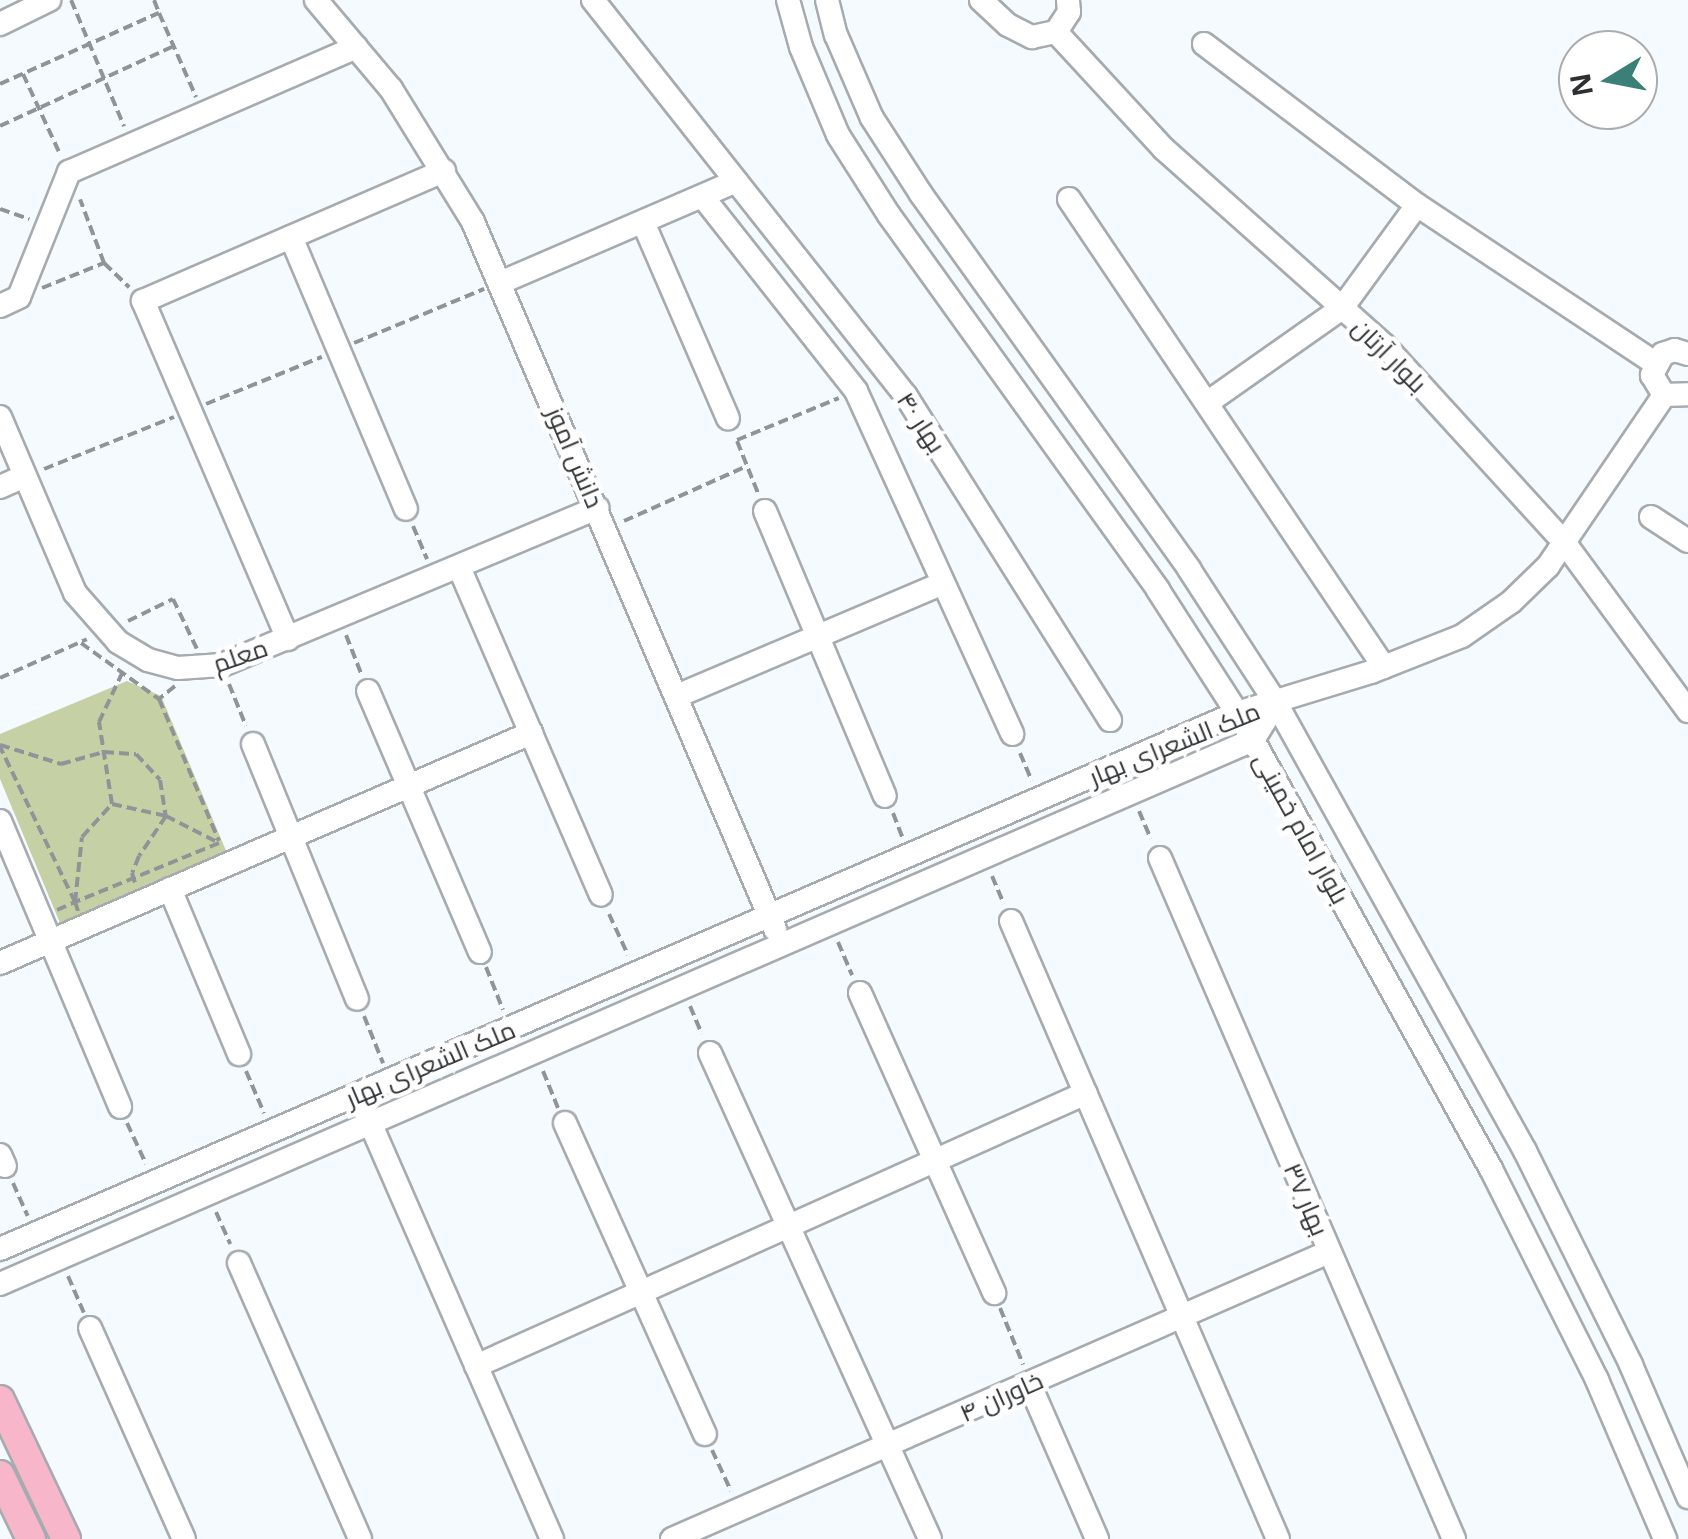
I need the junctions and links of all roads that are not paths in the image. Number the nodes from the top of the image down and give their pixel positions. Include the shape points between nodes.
1 (49, 0) edge
2 (316, 0) edge
3 (593, 0) edge
4 (788, 0) edge
5 (828, 0) edge
6 (981, 0) edge
7 (1068, 0) edge
8 (0, 24) edge
9 (1056, 32) junction
10 (1204, 44) dead end
11 (356, 47) junction
12 (444, 171) junction
13 (736, 181) junction
14 (703, 197) junction
15 (1068, 199) dead end
16 (1418, 205) junction
17 (643, 222) junction
18 (291, 237) junction
19 (811, 272) junction
20 (502, 282) junction
21 (782, 294) junction
22 (9, 301) edge
23 (1342, 308) junction
24 (1688, 354) edge
25 (1655, 363) junction
26 (886, 368) junction
27 (856, 391) junction
28 (1688, 394) edge
29 (1664, 395) junction
30 (1206, 403) junction
31 (0, 418) edge
32 (732, 429) road end
33 (25, 476) junction
34 (0, 487) edge
35 (406, 509) road end
36 (765, 511) road end
37 (1652, 517) dead end
38 (602, 519) junction
39 (1688, 541) edge
40 (1564, 542) junction
41 (459, 567) junction
42 (943, 583) junction
43 (818, 636) junction
44 (288, 638) junction
45 (1384, 667) junction
46 (368, 691) road end
47 (677, 696) junction
48 (1276, 703) junction
49 (1688, 711) edge
50 (1237, 713) junction
51 (1110, 720) dead end
52 (531, 734) junction
53 (1012, 734) road end
54 (1253, 740) junction
55 (253, 744) road end
56 (409, 786) junction
57 (885, 796) road end
58 (0, 821) edge
59 (291, 837) junction
60 (1160, 858) road end
61 (170, 889) junction
62 (601, 895) road end
63 (770, 916) junction
64 (1011, 921) road end
65 (50, 941) junction
66 (782, 945) junction
67 (480, 952) road end
68 (0, 963) edge
69 (860, 993) road end
70 (357, 999) road end
71 (710, 1053) road end
72 (239, 1054) road end
73 (1086, 1092) junction
74 (358, 1094) junction
75 (120, 1107) road end
76 (370, 1122) junction
77 (564, 1122) road end
78 (934, 1160) junction
79 (787, 1227) junction
80 (0, 1249) edge
81 (1330, 1252) junction
82 (239, 1263) road end
83 (0, 1284) edge
84 (641, 1292) junction
85 (994, 1292) road end
86 (1182, 1316) junction
87 (90, 1328) road end
88 (476, 1366) junction
89 (1030, 1383) junction
90 (0, 1400) edge
91 (705, 1434) road end
92 (887, 1445) junction
93 (0, 1475) edge
94 (1688, 1498) edge
95 (31, 1539) edge
96 (66, 1539) edge
97 (184, 1539) edge
98 (360, 1539) edge
99 (552, 1539) edge
100 (672, 1539) edge
101 (930, 1539) edge
102 (1097, 1539) edge
103 (1278, 1539) edge
104 (1454, 1539) edge
105 (1665, 1539) edge

1 - 8 street
2 - 11 street, دانش آموز
3 - 13 street, بهار ۴۰
4 - 50 street, بلوار امام خمینی via 838,135
5 - 48 street, بلوار امام خمینی via 872,118 920,194 1189,569
6 - 9 street via 1032,37
7 - 9 street via 1069,12
9 - 23 street, بلوار آرتان via 1164,149
10 - 16 street
11 - 12 street, دانش آموز
11 - 22 street via 69,172
12 - 18 street
12 - 20 street, دانش آموز
13 - 14 street
13 - 19 street, بهار ۴۰
14 - 17 street
14 - 21 street
15 - 30 street
16 - 23 street
16 - 25 street
17 - 20 street
17 - 32 street
18 - 35 street
18 - 44 street via 143,301
19 - 21 street via 804,293
19 - 26 street, بهار ۴۰
20 - 38 street, دانش آموز
21 - 27 street
23 - 30 street
23 - 40 street, بلوار آرتان via 1386,346
24 - 25 street via 1669,352
25 - 29 street via 1653,380
26 - 27 street
26 - 51 street, بهار ۴۰
27 - 42 street
28 - 29 street
29 - 40 street
30 - 45 street
31 - 33 street, معلم
33 - 34 street
33 - 44 street, معلم via 75,593 104,632 132,651 148,660 207,667
36 - 43 street
37 - 39 street
38 - 41 street, معلم
38 - 47 street, دانش آموز
40 - 45 street via 1512,602 1462,636
40 - 49 street, بلوار آرتان
41 - 44 street, معلم
41 - 52 street
42 - 43 street
42 - 53 street
43 - 47 street
43 - 57 street
45 - 48 street
46 - 56 street
47 - 63 street, دانش آموز
48 - 50 street, ملک الشعرای بهار
48 - 54 street, ملک الشعرای بهار
48 - 94 street, بلوار امام خمینی via 1524,1151 1631,1365
50 - 54 street, بلوار امام خمینی
50 - 63 street, ملک الشعرای بهار
52 - 56 street
52 - 62 street
54 - 66 street, ملک الشعرای بهار
54 - 105 street, بلوار امام خمینی via 1491,1169 1597,1380
55 - 59 street
56 - 59 street
56 - 67 street
58 - 65 street
59 - 61 street via 224,853
59 - 70 street
60 - 81 street, بهار ۳۷
61 - 65 street via 138,891
61 - 72 street
63 - 66 street, دانش آموز
63 - 74 street, ملک الشعرای بهار
64 - 73 street
65 - 68 street
65 - 75 street
66 - 76 street, ملک الشعرای بهار
69 - 78 street
71 - 79 street
73 - 78 street
73 - 86 street
74 - 76 street
74 - 80 street, ملک الشعرای بهار
76 - 83 street, ملک الشعرای بهار
76 - 88 street
77 - 84 street
78 - 79 street
78 - 85 street
79 - 84 street
79 - 92 street
81 - 86 street, خاوران ۴
81 - 104 street, بهار ۳۷
82 - 98 street
84 - 88 street
84 - 91 street
86 - 89 street, خاوران ۴
86 - 103 street
87 - 97 street
88 - 99 street
89 - 92 street, خاوران ۴
89 - 102 street
90 - 96 main road
92 - 100 street, خاوران ۴
92 - 101 street
93 - 95 main road

